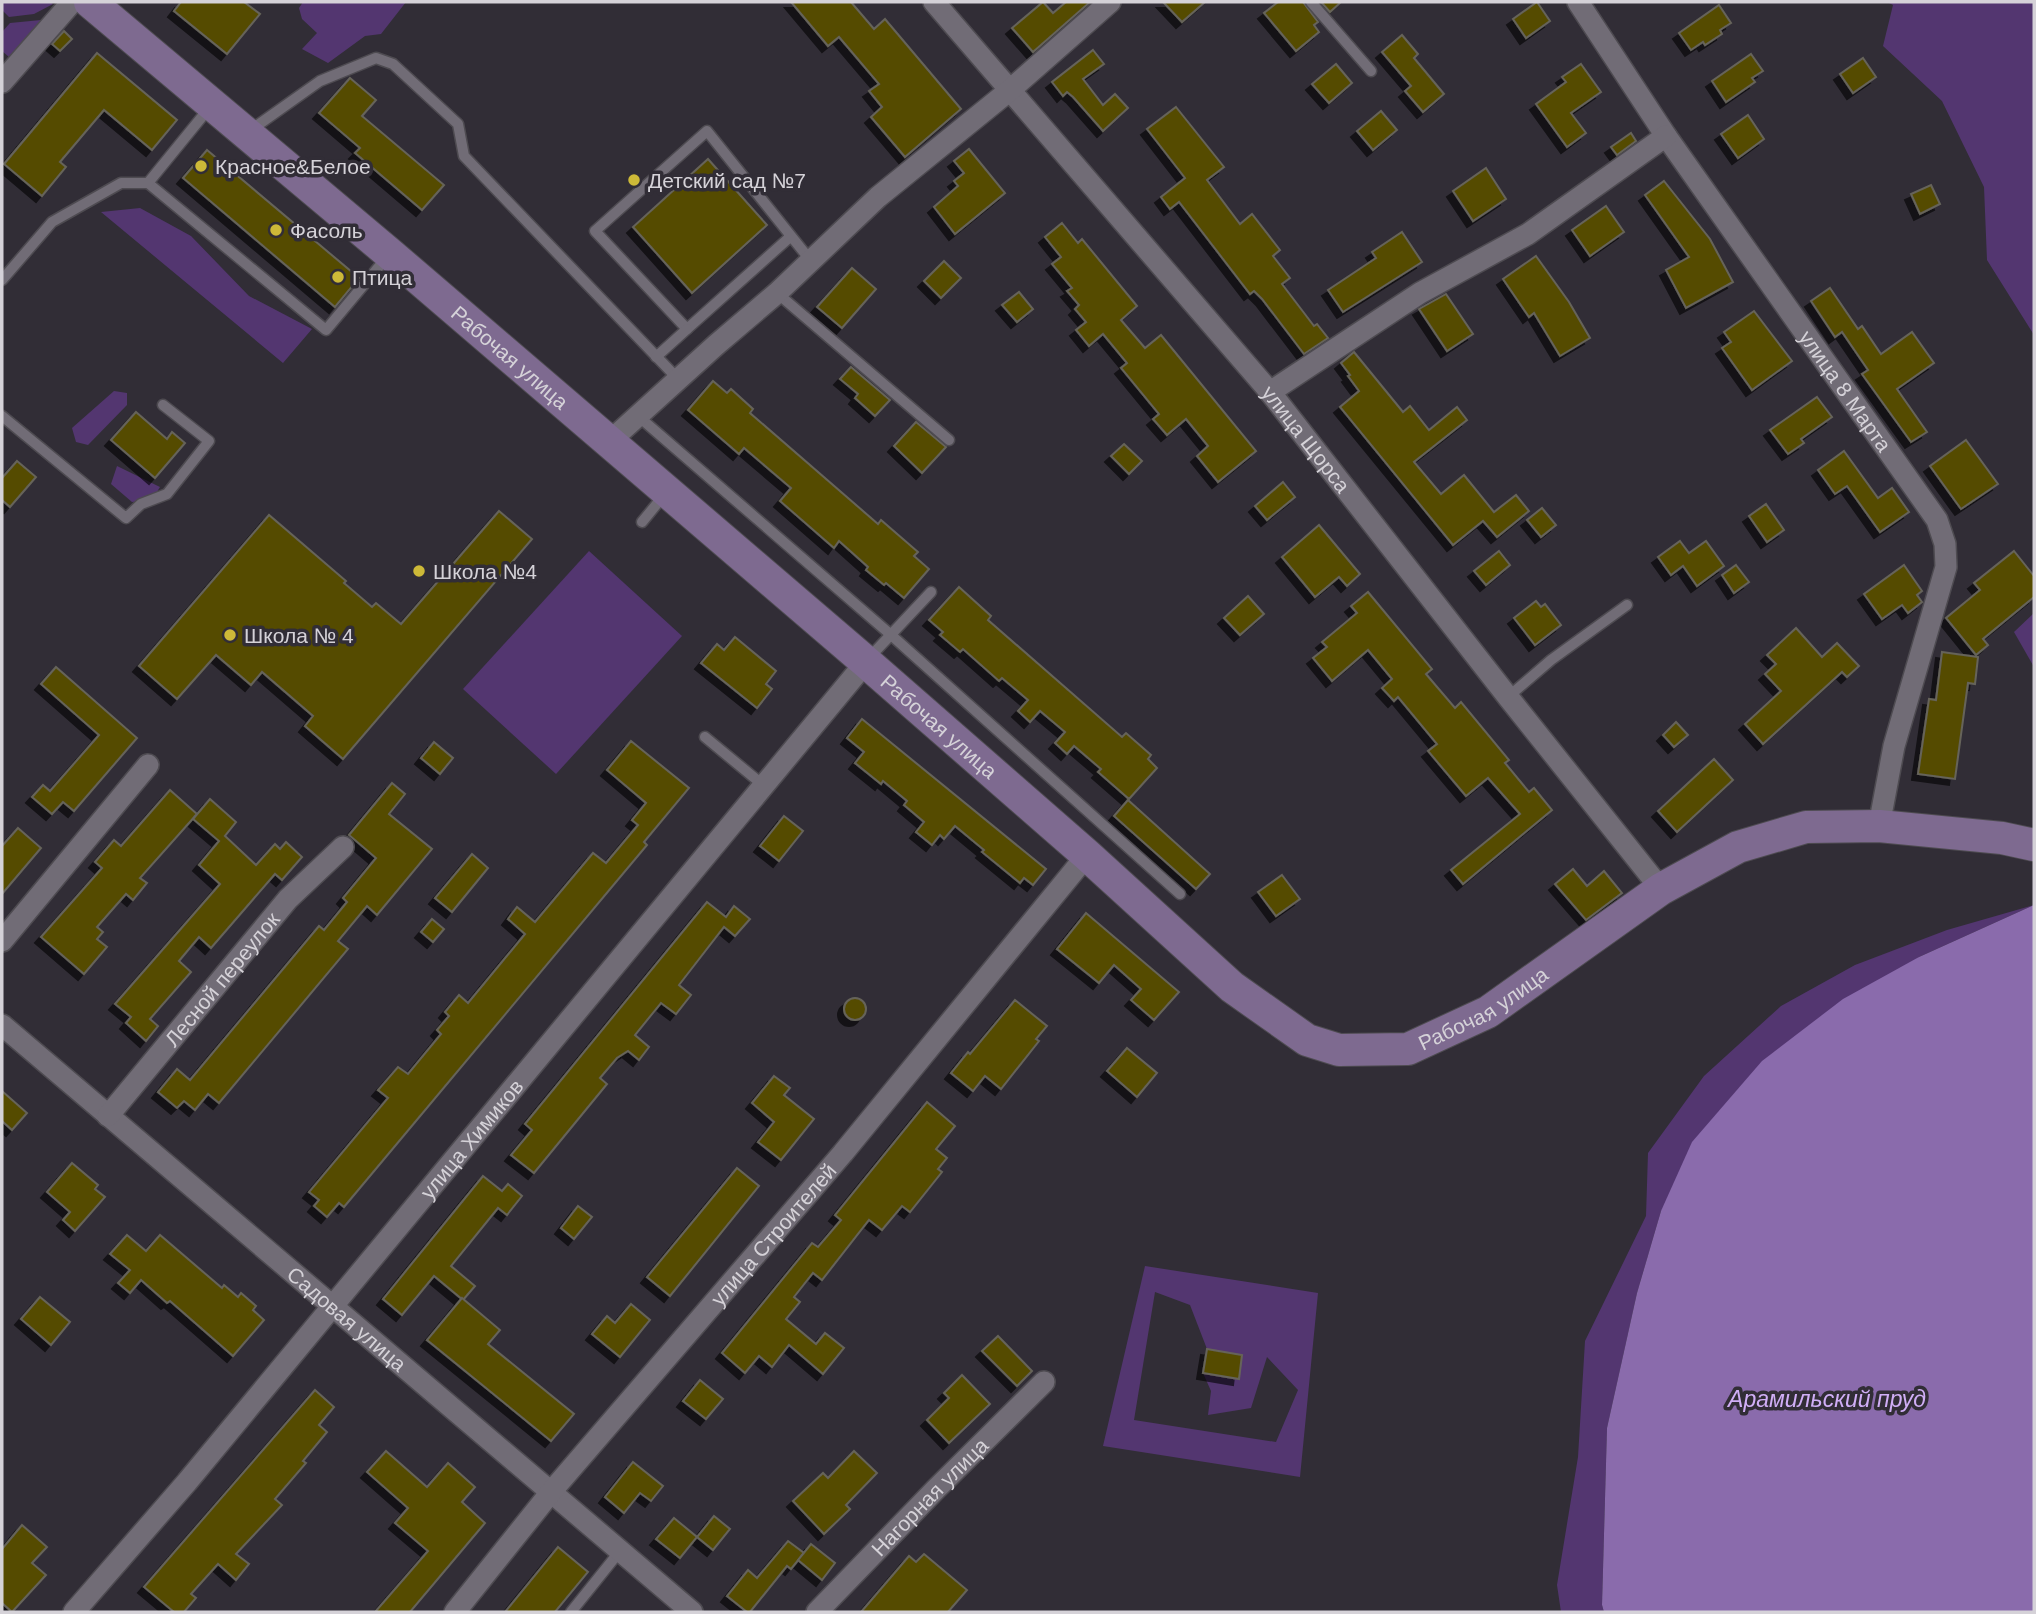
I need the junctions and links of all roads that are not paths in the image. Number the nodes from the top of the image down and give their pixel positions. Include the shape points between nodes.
1 (72, 2) edge
2 (90, 2) edge
3 (934, 2) edge
4 (1110, 2) edge
5 (1311, 2) edge
6 (1578, 2) edge
7 (1371, 71) dead end
8 (2, 82) edge
9 (1010, 90) junction
10 (212, 105) junction
11 (246, 133) junction
12 (1666, 136) junction
13 (148, 183) junction
14 (790, 237) junction
15 (390, 254) junction
16 (811, 261) junction
17 (2, 280) edge
18 (777, 293) junction
19 (687, 329) junction
20 (656, 357) junction
21 (679, 380) junction
22 (1270, 392) junction
23 (163, 405) dead end
24 (2, 415) edge
25 (638, 416) junction
26 (948, 440) dead end
27 (609, 442) junction
28 (667, 492) junction
29 (642, 522) dead end
30 (931, 592) dead end
31 (1627, 605) dead end
32 (890, 634) junction
33 (866, 662) junction
34 (1508, 697) junction
35 (705, 737) dead end
36 (148, 765) dead end
37 (763, 785) junction
38 (1879, 826) junction
39 (2034, 845) edge
40 (343, 847) dead end
41 (1087, 855) junction
42 (1661, 889) junction
43 (1180, 894) dead end
44 (2, 941) edge
45 (6, 1037) edge
46 (108, 1116) junction
47 (331, 1306) junction
48 (1044, 1382) dead end
49 (551, 1492) junction
50 (620, 1551) junction
51 (462, 1610) edge
52 (74, 1612) edge
53 (571, 1612) edge
54 (692, 1612) edge
55 (817, 1612) edge

1 - 8 street
2 - 10 main road, Рабочая улица
3 - 9 street, улица Щорса
4 - 9 street
5 - 7 lane
6 - 12 street, улица 8 Марта
9 - 16 street via 878,197
9 - 22 street, улица Щорса
10 - 11 main road, Рабочая улица
10 - 13 lane
11 - 15 main road, Рабочая улица
11 - 20 lane via 345,69 376,58 393,64 458,124 464,156
12 - 22 street via 1528,234 1420,293
12 - 38 street, улица 8 Марта via 1937,520 1945,544 1946,567 1895,746
13 - 15 lane via 326,330
13 - 17 lane via 121,183 52,222
14 - 16 lane
14 - 19 lane
14 - 19 lane via 707,131 594,232
15 - 27 main road, Рабочая улица
16 - 18 street
18 - 21 street
18 - 26 lane
19 - 20 lane
20 - 21 lane
21 - 25 street
22 - 34 street, улица Щорса
23 - 24 lane via 209,441 167,494 141,504 126,519
25 - 27 street
25 - 32 lane
27 - 28 main road, Рабочая улица
28 - 29 lane
28 - 33 main road, Рабочая улица
30 - 32 lane
31 - 34 lane
32 - 33 lane
32 - 43 lane
33 - 37 street, улица Химиков
33 - 41 main road, Рабочая улица
34 - 42 street, улица Щорса
35 - 37 lane
36 - 44 street
37 - 47 street, улица Химиков
38 - 39 main road, Рабочая улица
38 - 42 main road, Рабочая улица via 1806,827 1738,847
40 - 46 street, Лесной переулок via 288,899
41 - 42 main road, Рабочая улица via 1232,986 1307,1040 1339,1050 1408,1049 1488,1012
41 - 49 street, улица Строителей via 843,1153
45 - 46 street, Садовая улица
46 - 47 street, Садовая улица
47 - 49 street, Садовая улица
47 - 52 street, улица Химиков
48 - 55 street, Нагорная улица
49 - 50 street, Садовая улица
49 - 51 street, улица Строителей
50 - 53 lane
50 - 54 street, Садовая улица

